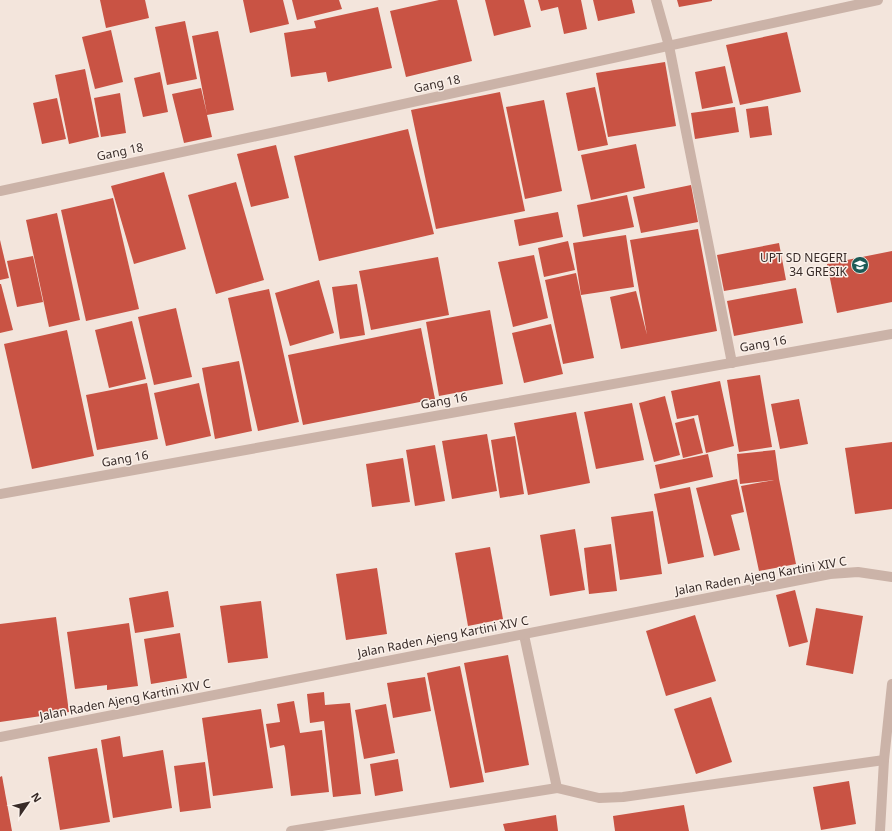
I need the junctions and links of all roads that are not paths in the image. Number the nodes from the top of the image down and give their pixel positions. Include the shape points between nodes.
1 (656, 0) edge
2 (878, 0) edge
3 (669, 46) junction
4 (0, 190) edge
5 (892, 334) edge
6 (732, 363) junction
7 (0, 494) edge
8 (892, 577) edge
9 (524, 635) junction
10 (892, 684) edge
11 (0, 737) edge
12 (884, 760) junction
13 (556, 788) junction
14 (290, 831) edge
15 (880, 831) edge

1 - 3 street
2 - 3 street, Gang 18
3 - 4 street, Gang 18
3 - 6 street
5 - 6 street, Gang 16
6 - 7 street, Gang 16
8 - 9 street, Jalan Raden Ajeng Kartini XIV C via 858,572 830,574
9 - 11 street, Jalan Raden Ajeng Kartini XIV C
9 - 13 street
10 - 12 street
12 - 13 street via 623,796 599,798
12 - 15 street
13 - 14 street

